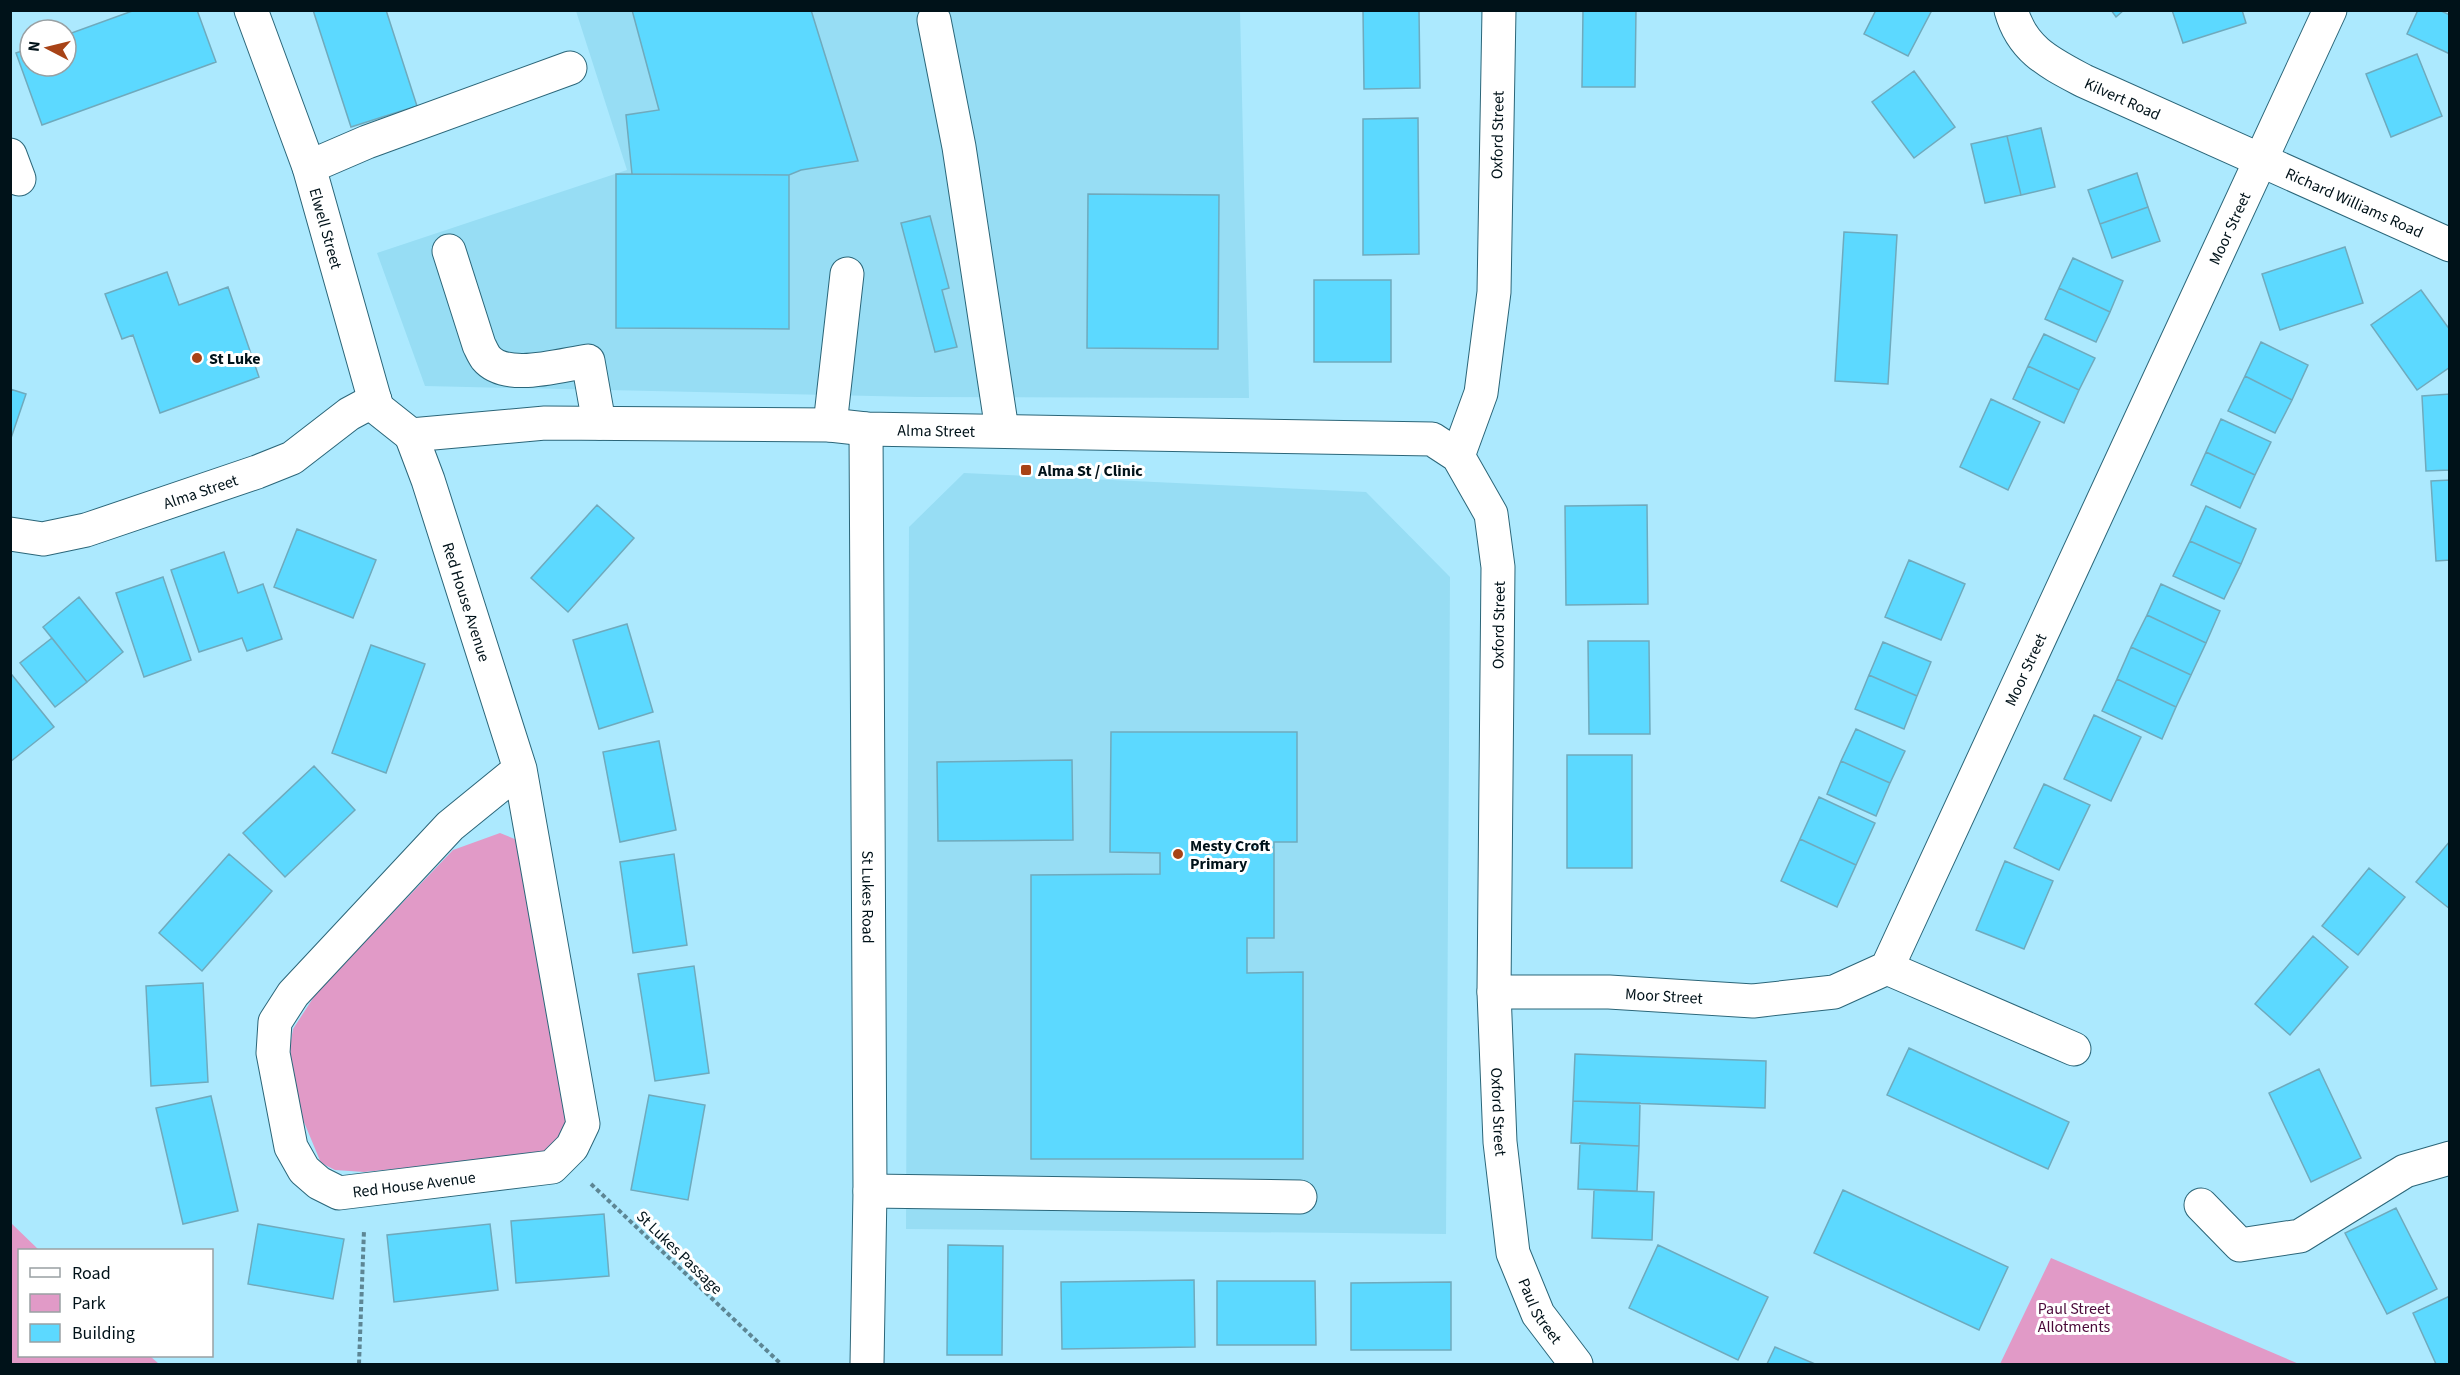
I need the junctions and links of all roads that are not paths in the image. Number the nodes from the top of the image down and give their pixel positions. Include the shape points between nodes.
1 (251, 10) edge
2 (1499, 10) edge
3 (2011, 10) edge
4 (2330, 10) edge
5 (934, 20) dead end
6 (570, 68) dead end
7 (2260, 159) junction
8 (309, 167) junction
9 (2450, 245) edge
10 (449, 251) dead end
11 (847, 274) dead end
12 (375, 400) junction
13 (599, 423) junction
14 (830, 425) junction
15 (866, 429) junction
16 (1002, 430) junction
17 (411, 435) junction
18 (1458, 456) junction
19 (10, 534) edge
20 (520, 769) junction
21 (1887, 968) junction
22 (1494, 992) junction
23 (2074, 1049) dead end
24 (2450, 1158) edge
25 (870, 1191) junction
26 (1300, 1197) dead end
27 (2200, 1205) dead end
28 (1513, 1253) joint
29 (867, 1365) edge
30 (1575, 1365) edge

1 - 8 street, Elwell Street
2 - 18 street, Oxford Street via 1494,292 1481,393
3 - 7 street, Kilvert Road via 2028,45 2050,63
4 - 7 street, Moor Street
5 - 16 street via 959,147
6 - 8 street
7 - 9 street, Richard Williams Road
7 - 21 street, Moor Street
8 - 12 street, Elwell Street
10 - 13 street via 486,358 510,371 588,361
11 - 14 street
12 - 17 street, Elwell Street via 377,408
12 - 19 street, Alma Street via 349,414 292,458 257,472 86,530 43,539
13 - 14 street, Alma Street
13 - 17 street, Alma Street via 545,423
14 - 15 street, Alma Street
15 - 16 street, Alma Street
15 - 25 street, St Lukes Road
16 - 18 street, Alma Street via 1432,439
17 - 20 street, Red House Avenue
18 - 22 street, Oxford Street via 1491,514 1498,567
20 - 20 street, Red House Avenue via 450,826 293,994 275,1022 273,1053 291,1147 304,1170 339,1193 552,1167 572,1147 583,1124
21 - 22 street, Moor Street via 1834,992 1753,1001 1609,992
21 - 23 street
22 - 28 street, Oxford Street via 1500,1142
24 - 27 street via 2405,1171 2300,1236 2240,1245
25 - 26 street
25 - 29 street, St Lukes Road
28 - 30 street, Paul Street via 1538,1314

